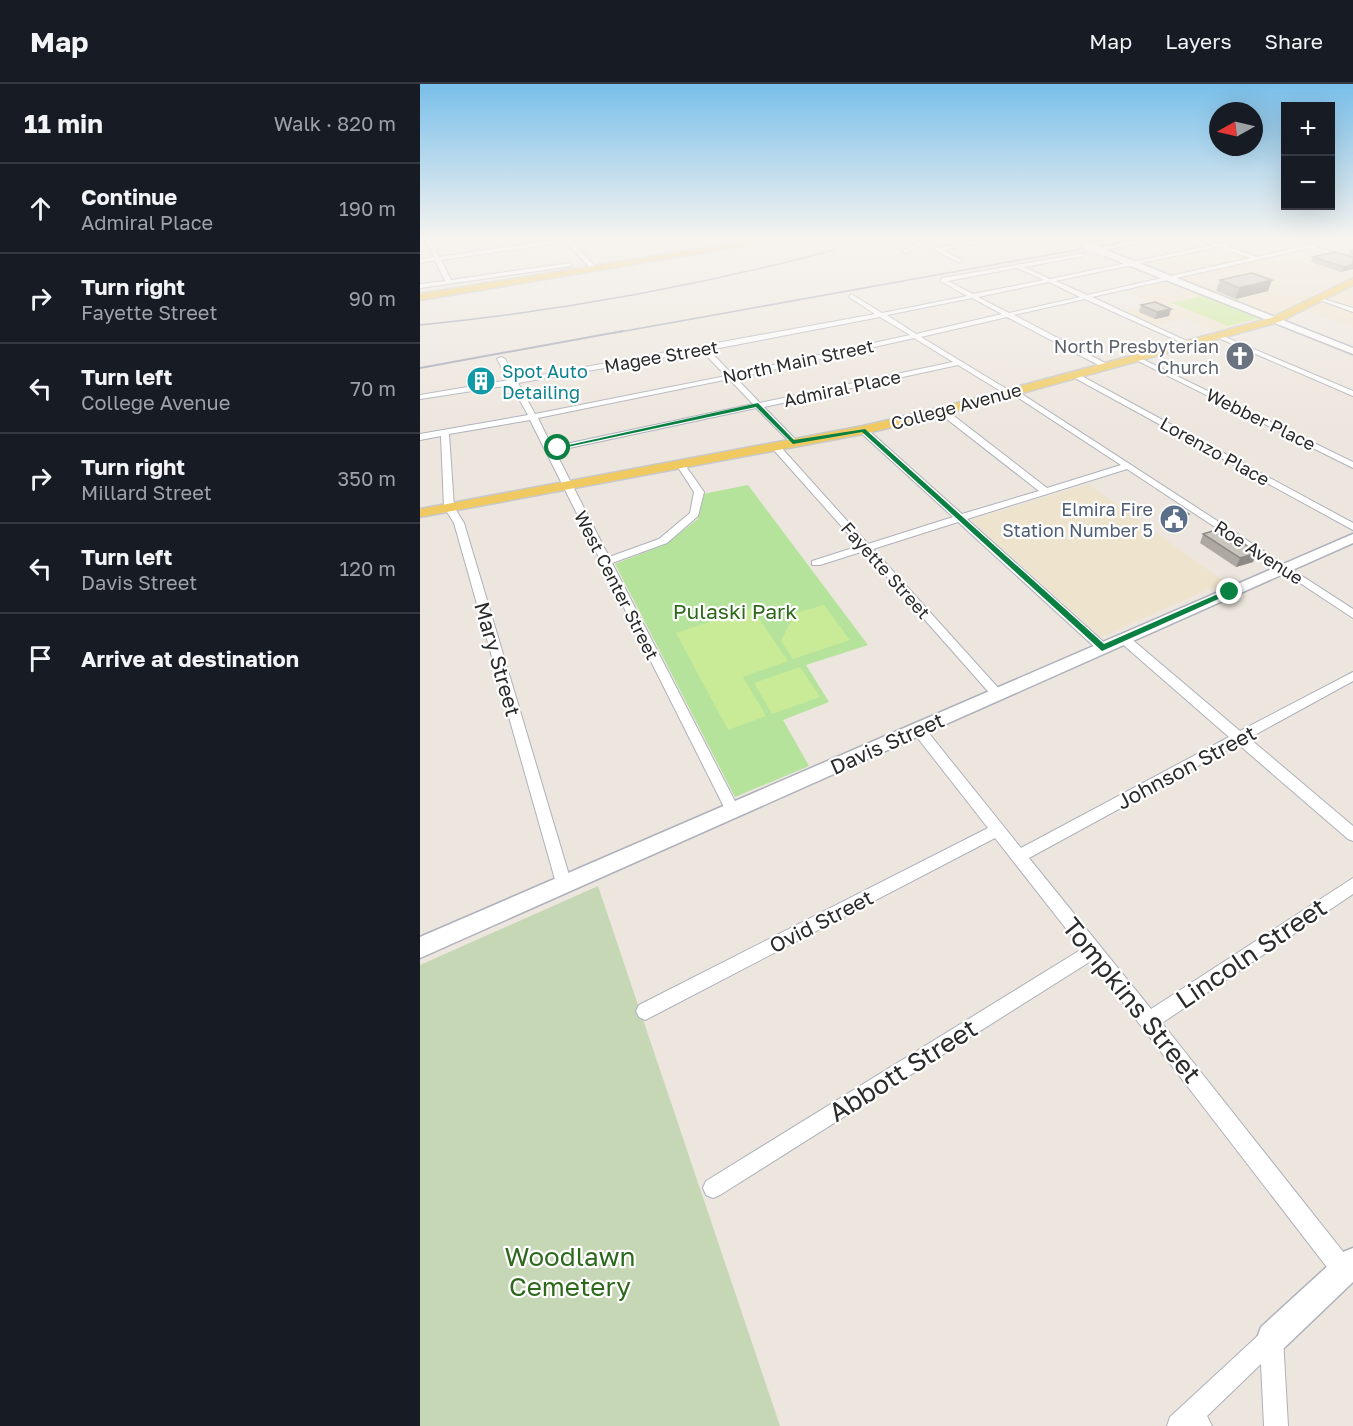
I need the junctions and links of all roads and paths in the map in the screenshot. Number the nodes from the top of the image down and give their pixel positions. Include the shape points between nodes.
1 (857, 301) edge
2 (957, 301) edge
3 (981, 301) edge
4 (1075, 301) edge
5 (1093, 301) edge
6 (1225, 301) edge
7 (1314, 301) edge
8 (1326, 301) edge
9 (1353, 310) edge
10 (1009, 315) junction
11 (884, 316) junction
12 (1275, 320) junction
13 (917, 336) junction
14 (1218, 336) junction
15 (1189, 344) junction
16 (704, 349) junction
17 (1353, 351) edge
18 (1136, 358) junction
19 (501, 359) dead end
20 (959, 363) junction
21 (1106, 367) junction
22 (1076, 375) junction
23 (729, 376) junction
24 (514, 383) junction
25 (1010, 392) junction
26 (1353, 394) edge
27 (420, 397) edge
28 (758, 405) junction
29 (942, 411) junction
30 (533, 417) junction
31 (863, 430) junction
32 (445, 432) junction
33 (420, 436) edge
34 (793, 442) junction
35 (775, 446) junction
36 (548, 450) junction
37 (680, 464) junction
38 (1353, 465) edge
39 (1127, 466) junction
40 (566, 485) junction
41 (1045, 491) junction
42 (449, 507) junction
43 (420, 513) edge
44 (960, 518) junction
45 (1353, 527) edge
46 (1353, 538) edge
47 (866, 547) junction
48 (606, 562) junction
49 (816, 562) dead end
50 (1283, 568) junction
51 (1353, 614) edge
52 (1124, 639) junction
53 (1102, 648) junction
54 (1353, 676) edge
55 (997, 694) junction
56 (918, 729) junction
57 (1238, 738) junction
58 (733, 811) junction
59 (997, 830) junction
60 (1353, 835) edge
61 (1018, 857) junction
62 (564, 885) junction
63 (1353, 885) edge
64 (420, 948) edge
65 (1093, 951) junction
66 (645, 1011) dead end
67 (1149, 1021) junction
68 (712, 1188) dead end
69 (1348, 1266) edge
70 (1272, 1338) junction
71 (1191, 1422) edge
72 (1276, 1426) edge

1 - 11 street, Roe Avenue
2 - 11 street, Magee Street
3 - 10 street
4 - 10 street, North Main Street
5 - 15 street
6 - 12 street
7 - 12 main road, College Avenue
8 - 9 street
10 - 13 street, North Main Street
10 - 21 street
11 - 13 street, Roe Avenue
11 - 16 street, Magee Street
12 - 14 main road, College Avenue
12 - 17 street
13 - 20 street, Roe Avenue
13 - 23 street, North Main Street
14 - 15 main road, College Avenue
14 - 26 street
15 - 18 main road, College Avenue
16 - 23 street
16 - 24 street, Magee Street
18 - 21 main road, College Avenue
18 - 38 street, Webber Place
19 - 24 street, West Center Street
20 - 25 street, Roe Avenue
20 - 28 street, Admiral Place
21 - 22 main road, College Avenue
22 - 25 main road, College Avenue
22 - 45 street, Lorenzo Place
23 - 28 street
23 - 30 street, North Main Street
24 - 27 street, Magee Street
24 - 30 street, West Center Street
25 - 29 main road, College Avenue
25 - 39 street, Roe Avenue
28 - 34 street
28 - 36 street, Admiral Place
29 - 31 main road, College Avenue
29 - 41 street
30 - 32 street, North Main Street
30 - 36 street, West Center Street
31 - 34 main road, College Avenue
31 - 44 street
32 - 33 street, North Main Street
32 - 42 street, Mary Street
34 - 35 main road, College Avenue
35 - 37 main road, College Avenue
35 - 47 street, Fayette Street
36 - 40 street, West Center Street
37 - 40 main road, College Avenue
37 - 48 street via 699,492 695,514 663,541
39 - 41 street
39 - 50 street, Roe Avenue
40 - 42 main road, College Avenue
40 - 48 street, West Center Street
41 - 44 street
42 - 43 main road, College Avenue
42 - 62 street, Mary Street via 459,523
44 - 47 street
44 - 53 street
46 - 50 street, Davis Street
47 - 49 street
47 - 55 street, Fayette Street
48 - 58 street, West Center Street
50 - 51 street, Roe Avenue
50 - 52 street, Davis Street
52 - 53 street, Davis Street
52 - 57 street
53 - 55 street, Davis Street
54 - 57 street, Johnson Street
55 - 56 street, Davis Street
56 - 58 street, Davis Street
56 - 59 street, Tompkins Street
57 - 60 street
57 - 61 street, Johnson Street
58 - 62 street, Davis Street
59 - 61 street, Tompkins Street
59 - 66 street, Ovid Street
61 - 65 street, Tompkins Street
62 - 64 street, Davis Street
63 - 67 street, Lincoln Street
65 - 67 street, Tompkins Street
65 - 68 street, Abbott Street
67 - 69 street, Tompkins Street
69 - 70 street
70 - 71 street
70 - 72 street

